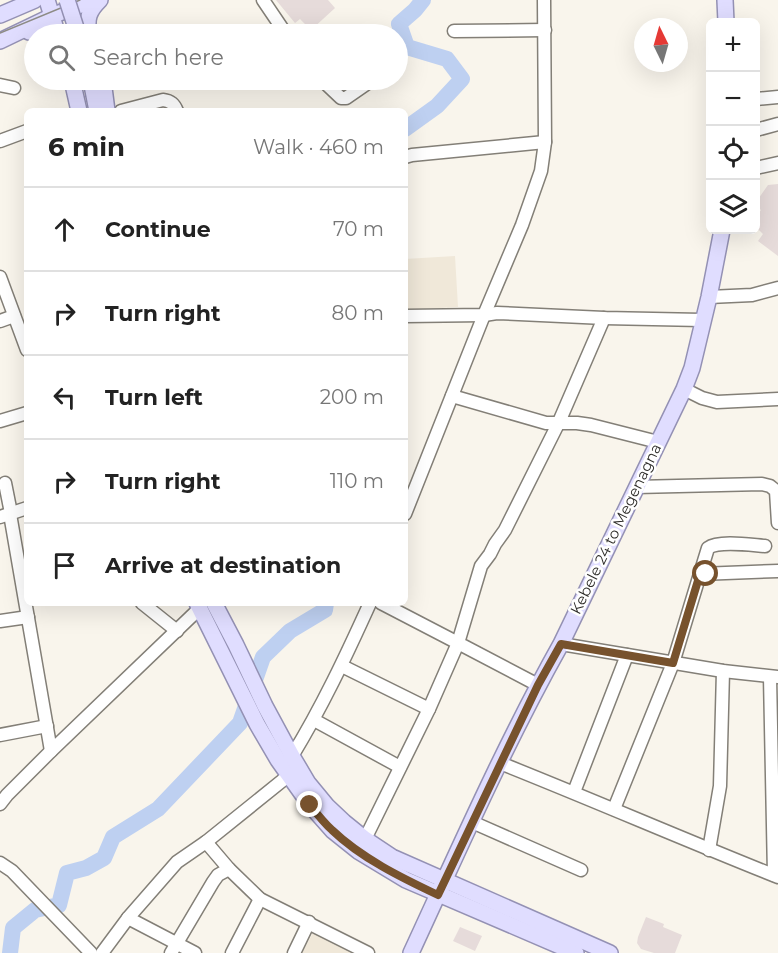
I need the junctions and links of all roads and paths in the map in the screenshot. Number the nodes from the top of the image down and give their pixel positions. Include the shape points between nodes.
1 (27, 0) edge
2 (35, 0) edge
3 (47, 0) edge
4 (58, 0) edge
5 (67, 0) edge
6 (263, 0) edge
7 (544, 0) edge
8 (725, 0) edge
9 (91, 3) edge
10 (2, 15) edge
11 (51, 17) junction
12 (726, 18) edge
13 (36, 24) edge
14 (53, 24) edge
15 (65, 24) edge
16 (75, 24) edge
17 (87, 24) edge
18 (279, 24) edge
19 (24, 30) edge
20 (545, 30) junction
21 (454, 31) dead end
22 (24, 33) edge
23 (3, 40) edge
24 (0, 85) edge
25 (14, 88) dead end
26 (74, 90) edge
27 (84, 90) edge
28 (93, 90) edge
29 (104, 90) edge
30 (332, 90) edge
31 (358, 90) edge
32 (778, 98) edge
33 (760, 99) edge
34 (78, 108) edge
35 (87, 108) edge
36 (96, 108) edge
37 (107, 108) edge
38 (132, 108) edge
39 (176, 108) edge
40 (778, 124) edge
41 (760, 129) edge
42 (24, 132) edge
43 (0, 141) edge
44 (545, 142) junction
45 (408, 156) edge
46 (778, 163) edge
47 (760, 167) edge
48 (721, 234) edge
49 (0, 277) edge
50 (778, 288) edge
51 (709, 297) junction
52 (484, 315) junction
53 (14, 316) junction
54 (408, 316) edge
55 (604, 318) junction
56 (702, 320) junction
57 (0, 321) edge
58 (24, 342) edge
59 (684, 389) junction
60 (452, 396) junction
61 (778, 399) edge
62 (24, 414) edge
63 (0, 421) edge
64 (559, 422) junction
65 (658, 442) junction
66 (5, 483) dead end
67 (636, 487) junction
68 (408, 506) edge
69 (24, 509) edge
70 (7, 515) edge
71 (778, 523) edge
72 (765, 546) dead end
73 (778, 571) edge
74 (700, 574) junction
75 (24, 598) edge
76 (26, 606) edge
77 (145, 606) edge
78 (203, 606) edge
79 (204, 606) edge
80 (205, 606) edge
81 (369, 606) edge
82 (387, 606) edge
83 (28, 617) junction
84 (0, 621) edge
85 (177, 631) junction
86 (458, 643) junction
87 (561, 644) junction
88 (627, 655) junction
89 (673, 663) junction
90 (342, 666) junction
91 (723, 671) junction
92 (250, 674) junction
93 (774, 677) edge
94 (236, 681) junction
95 (538, 685) junction
96 (429, 709) junction
97 (314, 720) junction
98 (47, 726) junction
99 (0, 735) edge
100 (51, 751) junction
101 (292, 756) junction
102 (500, 763) junction
103 (400, 767) junction
104 (288, 776) junction
105 (574, 792) junction
106 (2, 797) edge
107 (614, 809) junction
108 (472, 822) junction
109 (365, 839) junction
110 (206, 842) junction
111 (709, 850) junction
112 (0, 863) edge
113 (229, 868) junction
114 (581, 870) dead end
115 (776, 876) edge
116 (444, 880) junction
117 (438, 895) junction
118 (260, 899) junction
119 (128, 918) junction
120 (309, 922) junction
121 (173, 948) edge
122 (91, 953) edge
123 (102, 953) edge
124 (195, 953) edge
125 (232, 953) edge
126 (294, 953) edge
127 (368, 953) edge
128 (411, 953) edge
129 (576, 953) edge
130 (610, 953) edge

1 - 10 main road
2 - 10 main road
3 - 11 main road
4 - 15 main road
5 - 16 main road, bridge
6 - 18 street
7 - 20 street
8 - 12 main road
9 - 11 main road
9 - 17 main road
11 - 13 main road
11 - 14 main road
19 - 23 main road
20 - 21 street
20 - 44 street
22 - 23 main road
24 - 25 street
26 - 34 main road
27 - 35 main road
28 - 36 main road
29 - 37 main road
30 - 31 street via 341,99
32 - 33 street
38 - 39 street via 170,100
40 - 41 street
42 - 43 street
44 - 45 street
44 - 52 street via 541,171 522,225
46 - 47 street
48 - 51 main road, Kebele 24 to Megenagna
49 - 53 street
50 - 51 street via 752,295
51 - 56 main road, Kebele 24 to Megenagna
52 - 54 street
52 - 55 street
52 - 60 street
53 - 57 street
53 - 58 street
55 - 56 street
55 - 64 street
56 - 59 main road, Kebele 24 to Megenagna
59 - 61 street via 717,402
59 - 65 main road, Kebele 24 to Megenagna
60 - 64 street via 546,423
60 - 68 street
62 - 63 street
64 - 65 street via 591,425
64 - 86 street via 505,531 481,566
65 - 67 main road, Kebele 24 to Megenagna
66 - 70 street
67 - 71 street via 770,486 776,491
67 - 87 main road, Kebele 24 to Megenagna
69 - 70 street
70 - 75 street
72 - 74 street via 711,545
73 - 74 street
74 - 89 street
76 - 83 street
77 - 85 street
78 - 85 street
79 - 94 main road
80 - 92 main road via 236,645
81 - 90 street
82 - 86 street
83 - 84 street
83 - 98 street
85 - 100 street
86 - 95 street
86 - 96 street
87 - 88 street
87 - 95 main road, Kebele 24 to Megenagna
88 - 89 street
88 - 105 street
89 - 91 street
89 - 107 street
90 - 96 street
90 - 97 street
91 - 93 street
91 - 111 street via 720,786
92 - 94 main road
92 - 101 main road
93 - 115 street
94 - 104 main road
95 - 102 main road, Kebele 24 to Megenagna
96 - 103 street
97 - 101 street
97 - 103 street
98 - 99 street
98 - 100 street
100 - 106 street
101 - 109 main road via 327,806
102 - 105 street
102 - 108 main road, Kebele 24 to Megenagna
103 - 109 street
104 - 110 street
104 - 117 main road via 333,831 350,845
105 - 107 street
107 - 111 street
108 - 114 street
108 - 116 main road, Kebele 24 to Megenagna
109 - 116 main road via 392,857
110 - 113 street
110 - 119 street via 177,862
111 - 115 street
112 - 122 street
113 - 118 street
113 - 121 street via 218,875
116 - 117 main road, Kebele 24 to Megenagna
116 - 130 main road
117 - 128 main road
117 - 129 main road
118 - 120 street
118 - 125 street
119 - 121 street
119 - 123 street
120 - 126 street
120 - 127 street
121 - 124 street

